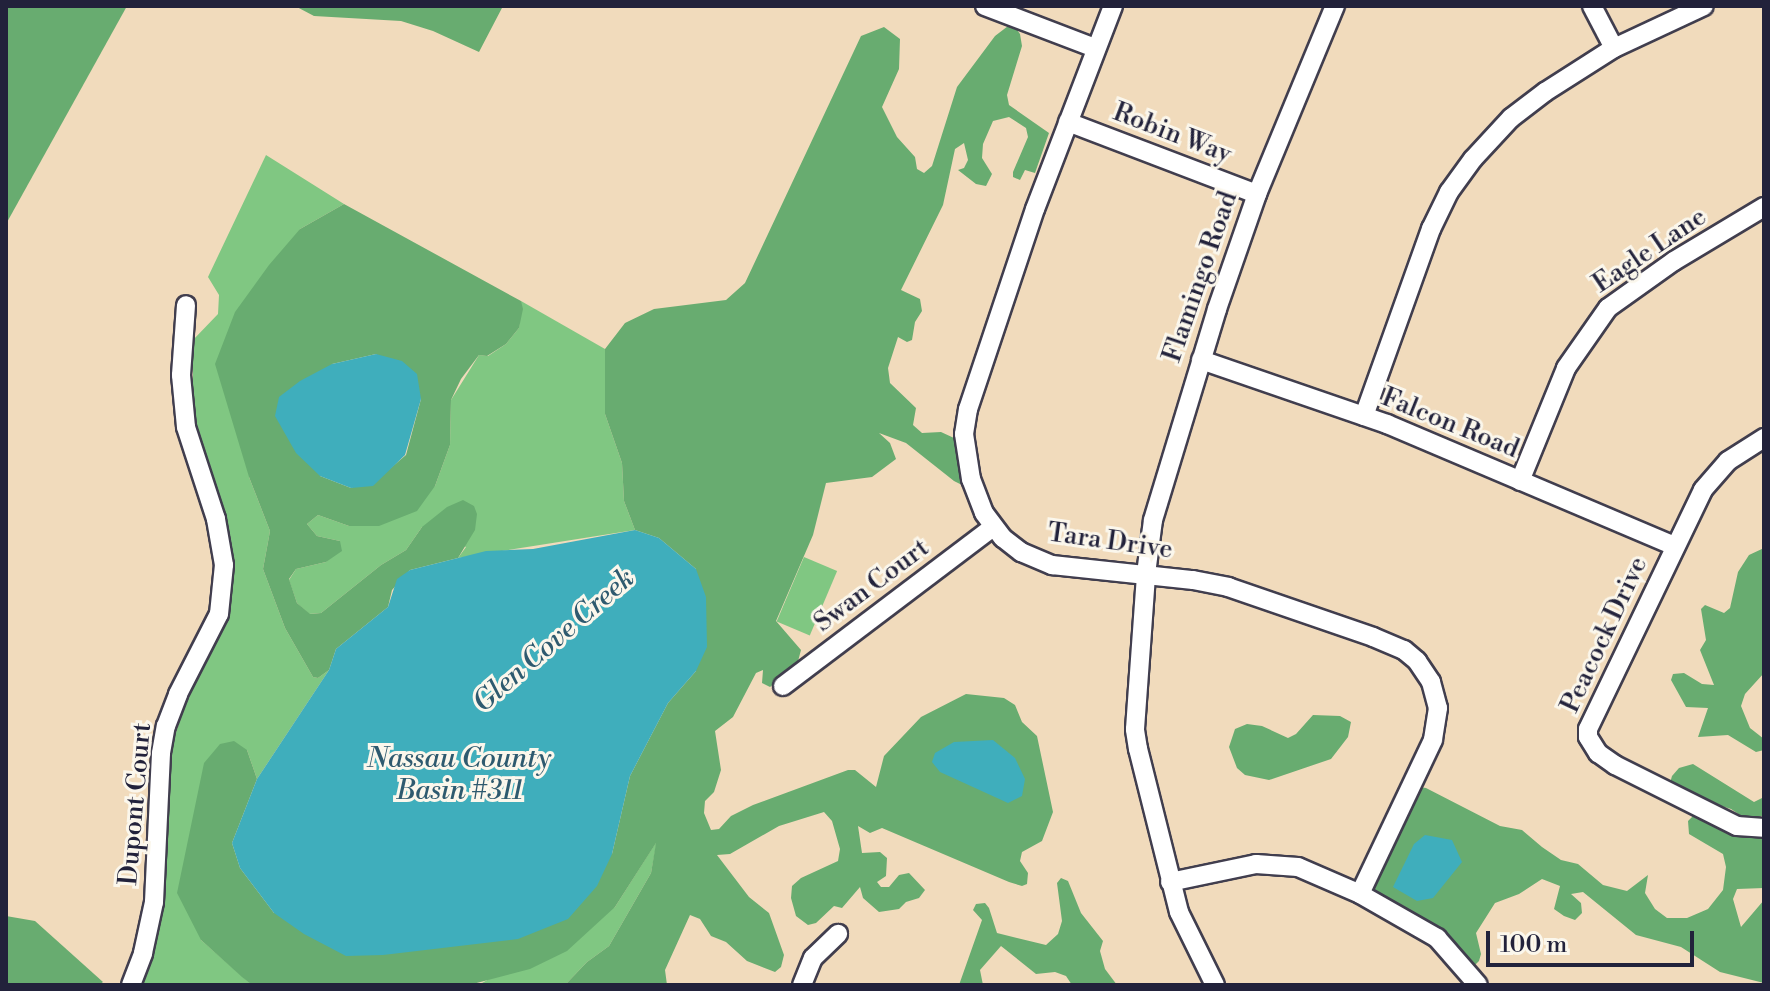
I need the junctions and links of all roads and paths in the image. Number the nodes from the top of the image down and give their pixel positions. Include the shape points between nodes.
1 (985, 6) edge
2 (1113, 6) edge
3 (1335, 6) edge
4 (1592, 6) edge
5 (1704, 6) edge
6 (1095, 48) junction
7 (1614, 48) junction
8 (1068, 122) junction
9 (1257, 194) junction
10 (1764, 207) edge
11 (186, 305) dead end
12 (1201, 360) junction
13 (1364, 416) junction
14 (1764, 438) edge
15 (1520, 481) junction
16 (993, 527) junction
17 (1675, 546) junction
18 (1146, 574) junction
19 (783, 686) dead end
20 (1763, 828) edge
21 (1170, 882) junction
22 (1360, 894) junction
23 (838, 934) dead end
24 (131, 985) edge
25 (802, 985) edge
26 (1215, 985) edge
27 (1478, 985) edge

1 - 6 street
2 - 6 street, Tara Drive
3 - 9 street, Flamingo Road
4 - 7 street
5 - 7 street
6 - 8 street, Tara Drive
7 - 13 street via 1511,118 1449,192 1417,263
8 - 9 street, Robin Way
8 - 16 street, Tara Drive via 968,409 964,434 971,479
9 - 12 street, Flamingo Road
10 - 15 street, Eagle Lane via 1608,308 1566,368
11 - 24 street, Dupont Court via 181,375 186,427 216,519 224,565 219,614 174,703 164,739 154,902
12 - 13 street, Falcon Road
12 - 18 street, Flamingo Road via 1153,520
13 - 15 street, Falcon Road
14 - 17 street, Peacock Drive via 1713,475
15 - 17 street, Falcon Road
16 - 18 street, Tara Drive via 1021,552 1052,565
16 - 19 street, Swan Court
17 - 20 street, Peacock Drive via 1591,714 1588,737 1615,765 1727,822 1750,830
18 - 21 street, Flamingo Road via 1135,729
18 - 22 street, Tara Drive via 1228,587 1404,650 1423,669 1438,708 1433,740
21 - 22 street via 1274,864 1298,867
21 - 26 street, Flamingo Road via 1188,934
22 - 27 street via 1437,938
23 - 25 street via 813,958

